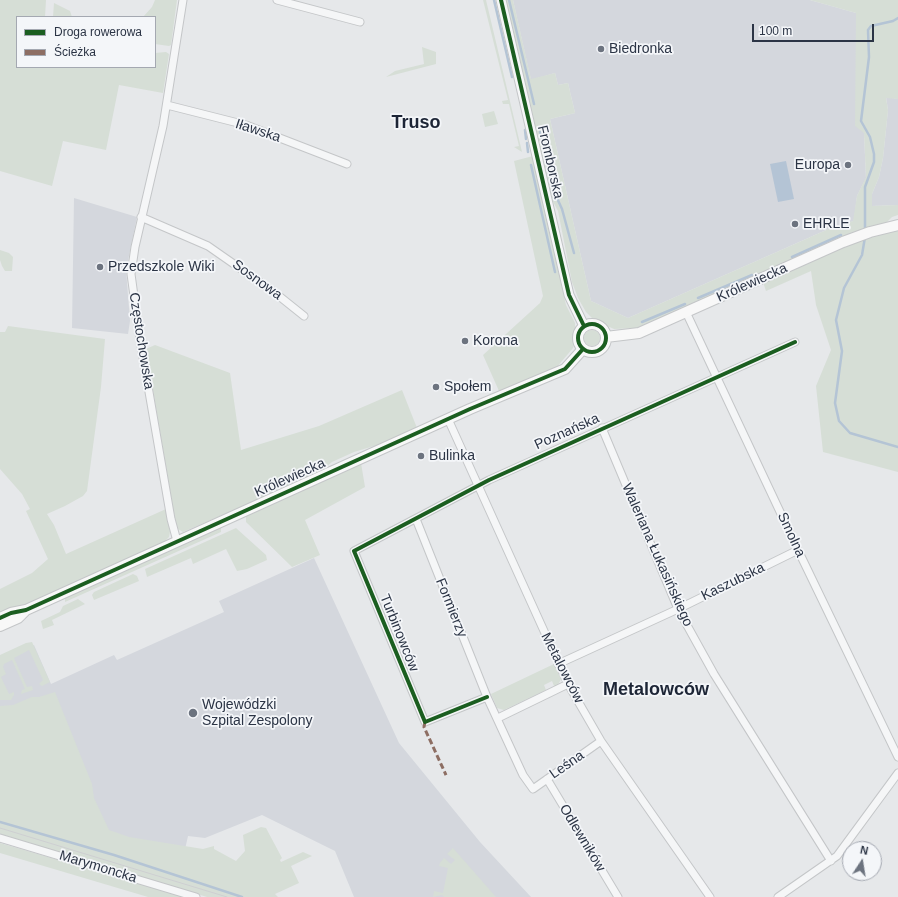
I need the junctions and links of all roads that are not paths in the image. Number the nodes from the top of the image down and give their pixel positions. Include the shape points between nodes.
1 (183, 0) edge
2 (277, 0) edge
3 (501, 0) edge
4 (360, 22) dead end
5 (167, 105) junction
6 (347, 164) dead end
7 (141, 217) junction
8 (898, 225) edge
9 (686, 312) junction
10 (304, 316) dead end
11 (584, 326) junction
12 (606, 337) junction
13 (795, 342) dead end
14 (583, 349) junction
15 (716, 377) junction
16 (448, 419) junction
17 (602, 428) junction
18 (478, 485) junction
19 (416, 519) junction
20 (177, 541) junction
21 (798, 550) junction
22 (354, 551) joint
23 (678, 609) junction
24 (26, 610) junction
25 (0, 618) edge
26 (0, 626) edge
27 (558, 664) junction
28 (568, 684) junction
29 (488, 697) junction
30 (498, 718) junction
31 (601, 741) junction
32 (898, 757) edge
33 (898, 773) edge
34 (547, 779) junction
35 (0, 838) edge
36 (832, 861) junction
37 (196, 897) edge
38 (618, 897) edge
39 (710, 897) edge
40 (778, 897) edge

1 - 5 street, Częstochowska
2 - 4 street
3 - 11 street, Fromborska via 569,295
5 - 6 street, Iławska via 253,128
5 - 7 street, Częstochowska
7 - 10 street, Sosnowa via 208,246 269,288
7 - 20 street, Częstochowska via 132,266 133,290 171,519
8 - 9 main road, Królewiecka via 865,234
9 - 12 main road, Królewiecka via 639,333
9 - 15 street, Smolna
11 - 12 main road via 598,325 604,330
11 - 14 main road via 578,337
12 - 14 main road via 598,350 593,352
13 - 15 street, Poznańska
14 - 16 main road, Królewiecka via 565,369
15 - 17 street, Poznańska
15 - 21 street, Smolna
16 - 18 street, Metalowców
16 - 20 main road, Królewiecka
17 - 18 street, Poznańska
17 - 23 street, Waleriana Łukasińskiego
18 - 19 street, Poznańska
18 - 27 street, Metalowców
19 - 22 street, Poznańska
19 - 29 street, Formierzy
20 - 24 main road, Królewiecka
21 - 23 street, Kaszubska
21 - 32 street, Smolna
22 - 29 street, Turbinowców via 425,722
23 - 27 street, Kaszubska
23 - 36 street, Waleriana Łukasińskiego via 714,674
24 - 25 main road, Królewiecka
24 - 26 main road, Królewiecka via 18,618
27 - 28 street, Metalowców
28 - 30 street
28 - 31 street, Metalowców
29 - 30 street
30 - 34 street, Leśna via 523,775 533,789
31 - 34 street, Leśna
31 - 39 street, Metalowców
33 - 36 street
34 - 38 street, Odlewników
35 - 37 street, Marymoncka
36 - 40 street

